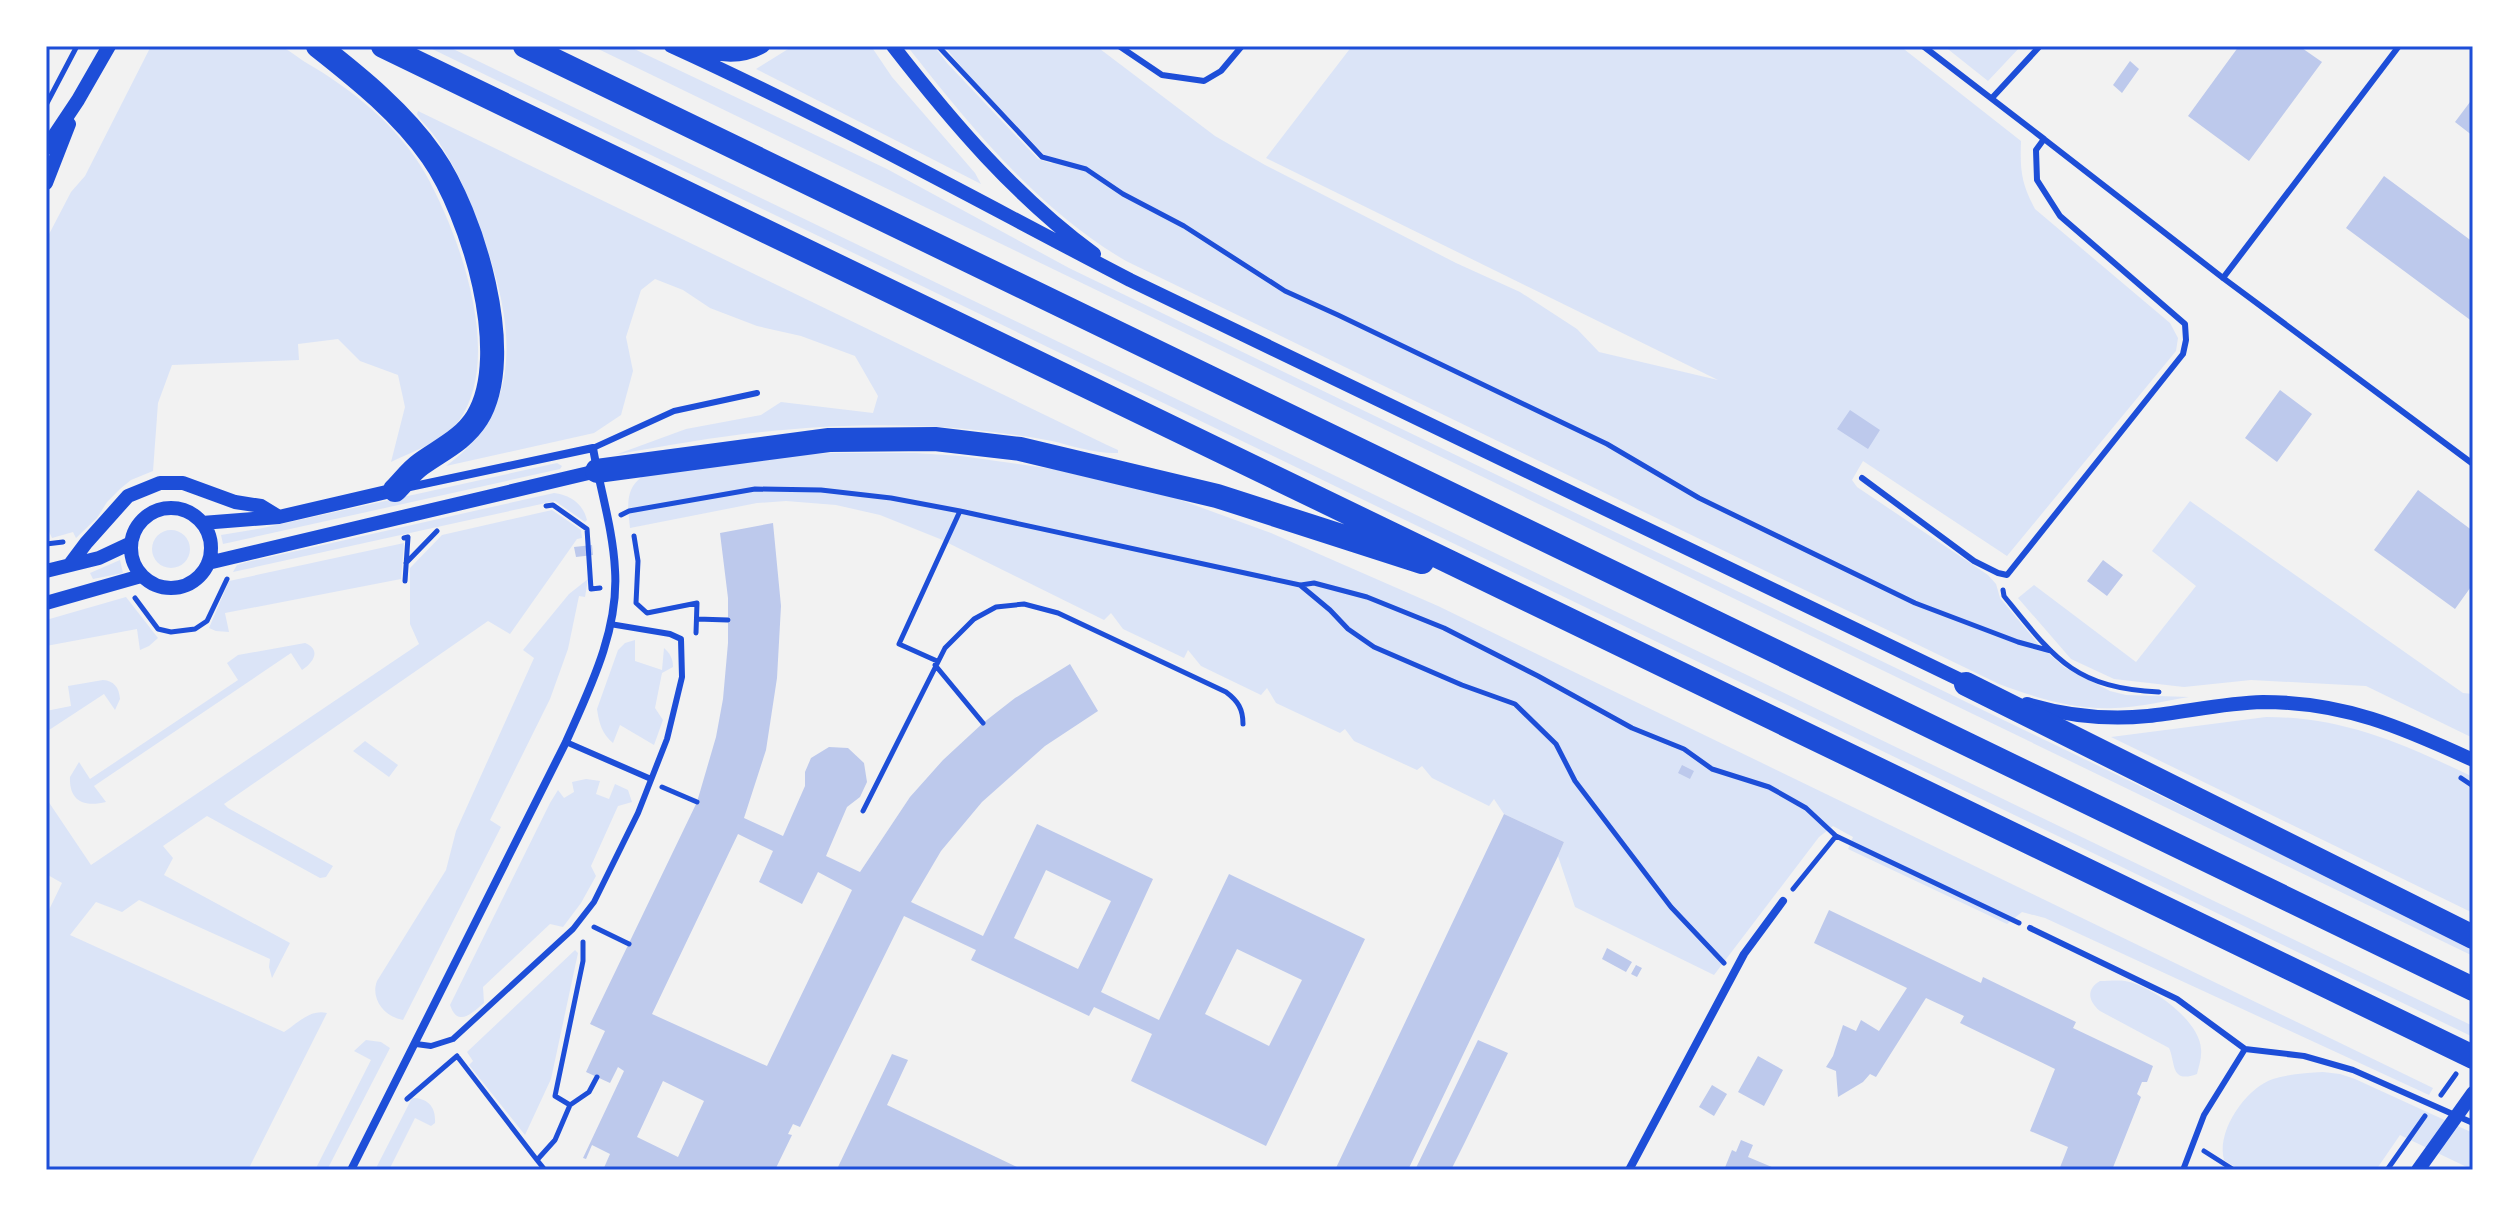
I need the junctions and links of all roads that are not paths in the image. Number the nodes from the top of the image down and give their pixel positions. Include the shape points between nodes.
1 (109, 46) edge
2 (318, 46) edge
3 (383, 46) edge
4 (525, 46) edge
5 (671, 46) edge
6 (763, 46) edge
7 (893, 46) edge
8 (1119, 46) edge
9 (1242, 46) edge
10 (1923, 46) edge
11 (2040, 46) edge
12 (2399, 46) edge
13 (1992, 98) junction
14 (78, 100) junction
15 (2044, 139) junction
16 (46, 148) edge
17 (46, 183) edge
18 (2223, 278) junction
19 (1130, 280) junction
20 (757, 393) dead end
21 (595, 460) junction
22 (2473, 464) edge
23 (1862, 478) dead end
24 (395, 490) junction
25 (279, 517) junction
26 (202, 523) junction
27 (131, 543) junction
28 (71, 563) junction
29 (208, 563) junction
30 (46, 571) edge
31 (141, 576) junction
32 (1504, 588) junction
33 (46, 603) edge
34 (610, 624) junction
35 (1966, 684) junction
36 (566, 742) junction
37 (2473, 760) edge
38 (651, 779) junction
39 (1783, 901) road end
40 (2030, 928) road end
41 (2473, 937) edge
42 (2473, 989) edge
43 (416, 1044) junction
44 (2245, 1049) junction
45 (2473, 1057) edge
46 (2473, 1093) edge
47 (2473, 1123) edge
48 (351, 1170) edge
49 (1629, 1170) edge
50 (2183, 1170) edge
51 (2418, 1170) edge

1 - 14 street
2 - 24 highway via 384,101 434,158 475,252 492,321 492,371 478,417
3 - 32 highway
4 - 42 highway
5 - 6 street via 731,56
5 - 19 street via 886,150
7 - 19 street via 1012,184
8 - 9 lane via 1162,75 1204,81 1221,71
10 - 13 lane
11 - 13 lane
12 - 18 lane
13 - 15 lane
14 - 16 street
14 - 17 street
15 - 18 lane
15 - 23 lane via 2036,150 2037,180 2060,216 2185,324 2183,354 2007,575 1974,561
18 - 22 lane
19 - 35 street
20 - 21 lane via 674,411
21 - 24 street
21 - 29 street
21 - 32 highway via 829,440 935,439 1020,449 1217,496
21 - 34 street via 615,568
24 - 25 street
25 - 26 street
25 - 28 street via 261,506 183,483 160,483 128,496
26 - 27 street via 192,514 167,508 143,519
26 - 29 street via 210,542
27 - 28 street via 99,558
27 - 31 street
28 - 30 street
29 - 31 street via 200,576 175,588 162,588
31 - 33 street
32 - 45 highway
34 - 36 street
34 - 38 lane via 681,639 682,677
35 - 37 street via 2043,709 2089,717 2148,716 2251,703 2334,708 2389,723
35 - 41 highway
36 - 38 lane
36 - 43 street
38 - 43 lane via 594,902 573,929 453,1039
39 - 49 street via 1733,973
40 - 44 lane via 2177,999
43 - 48 street
44 - 47 lane via 2304,1056 2353,1070
44 - 50 lane via 2204,1115
46 - 51 street

